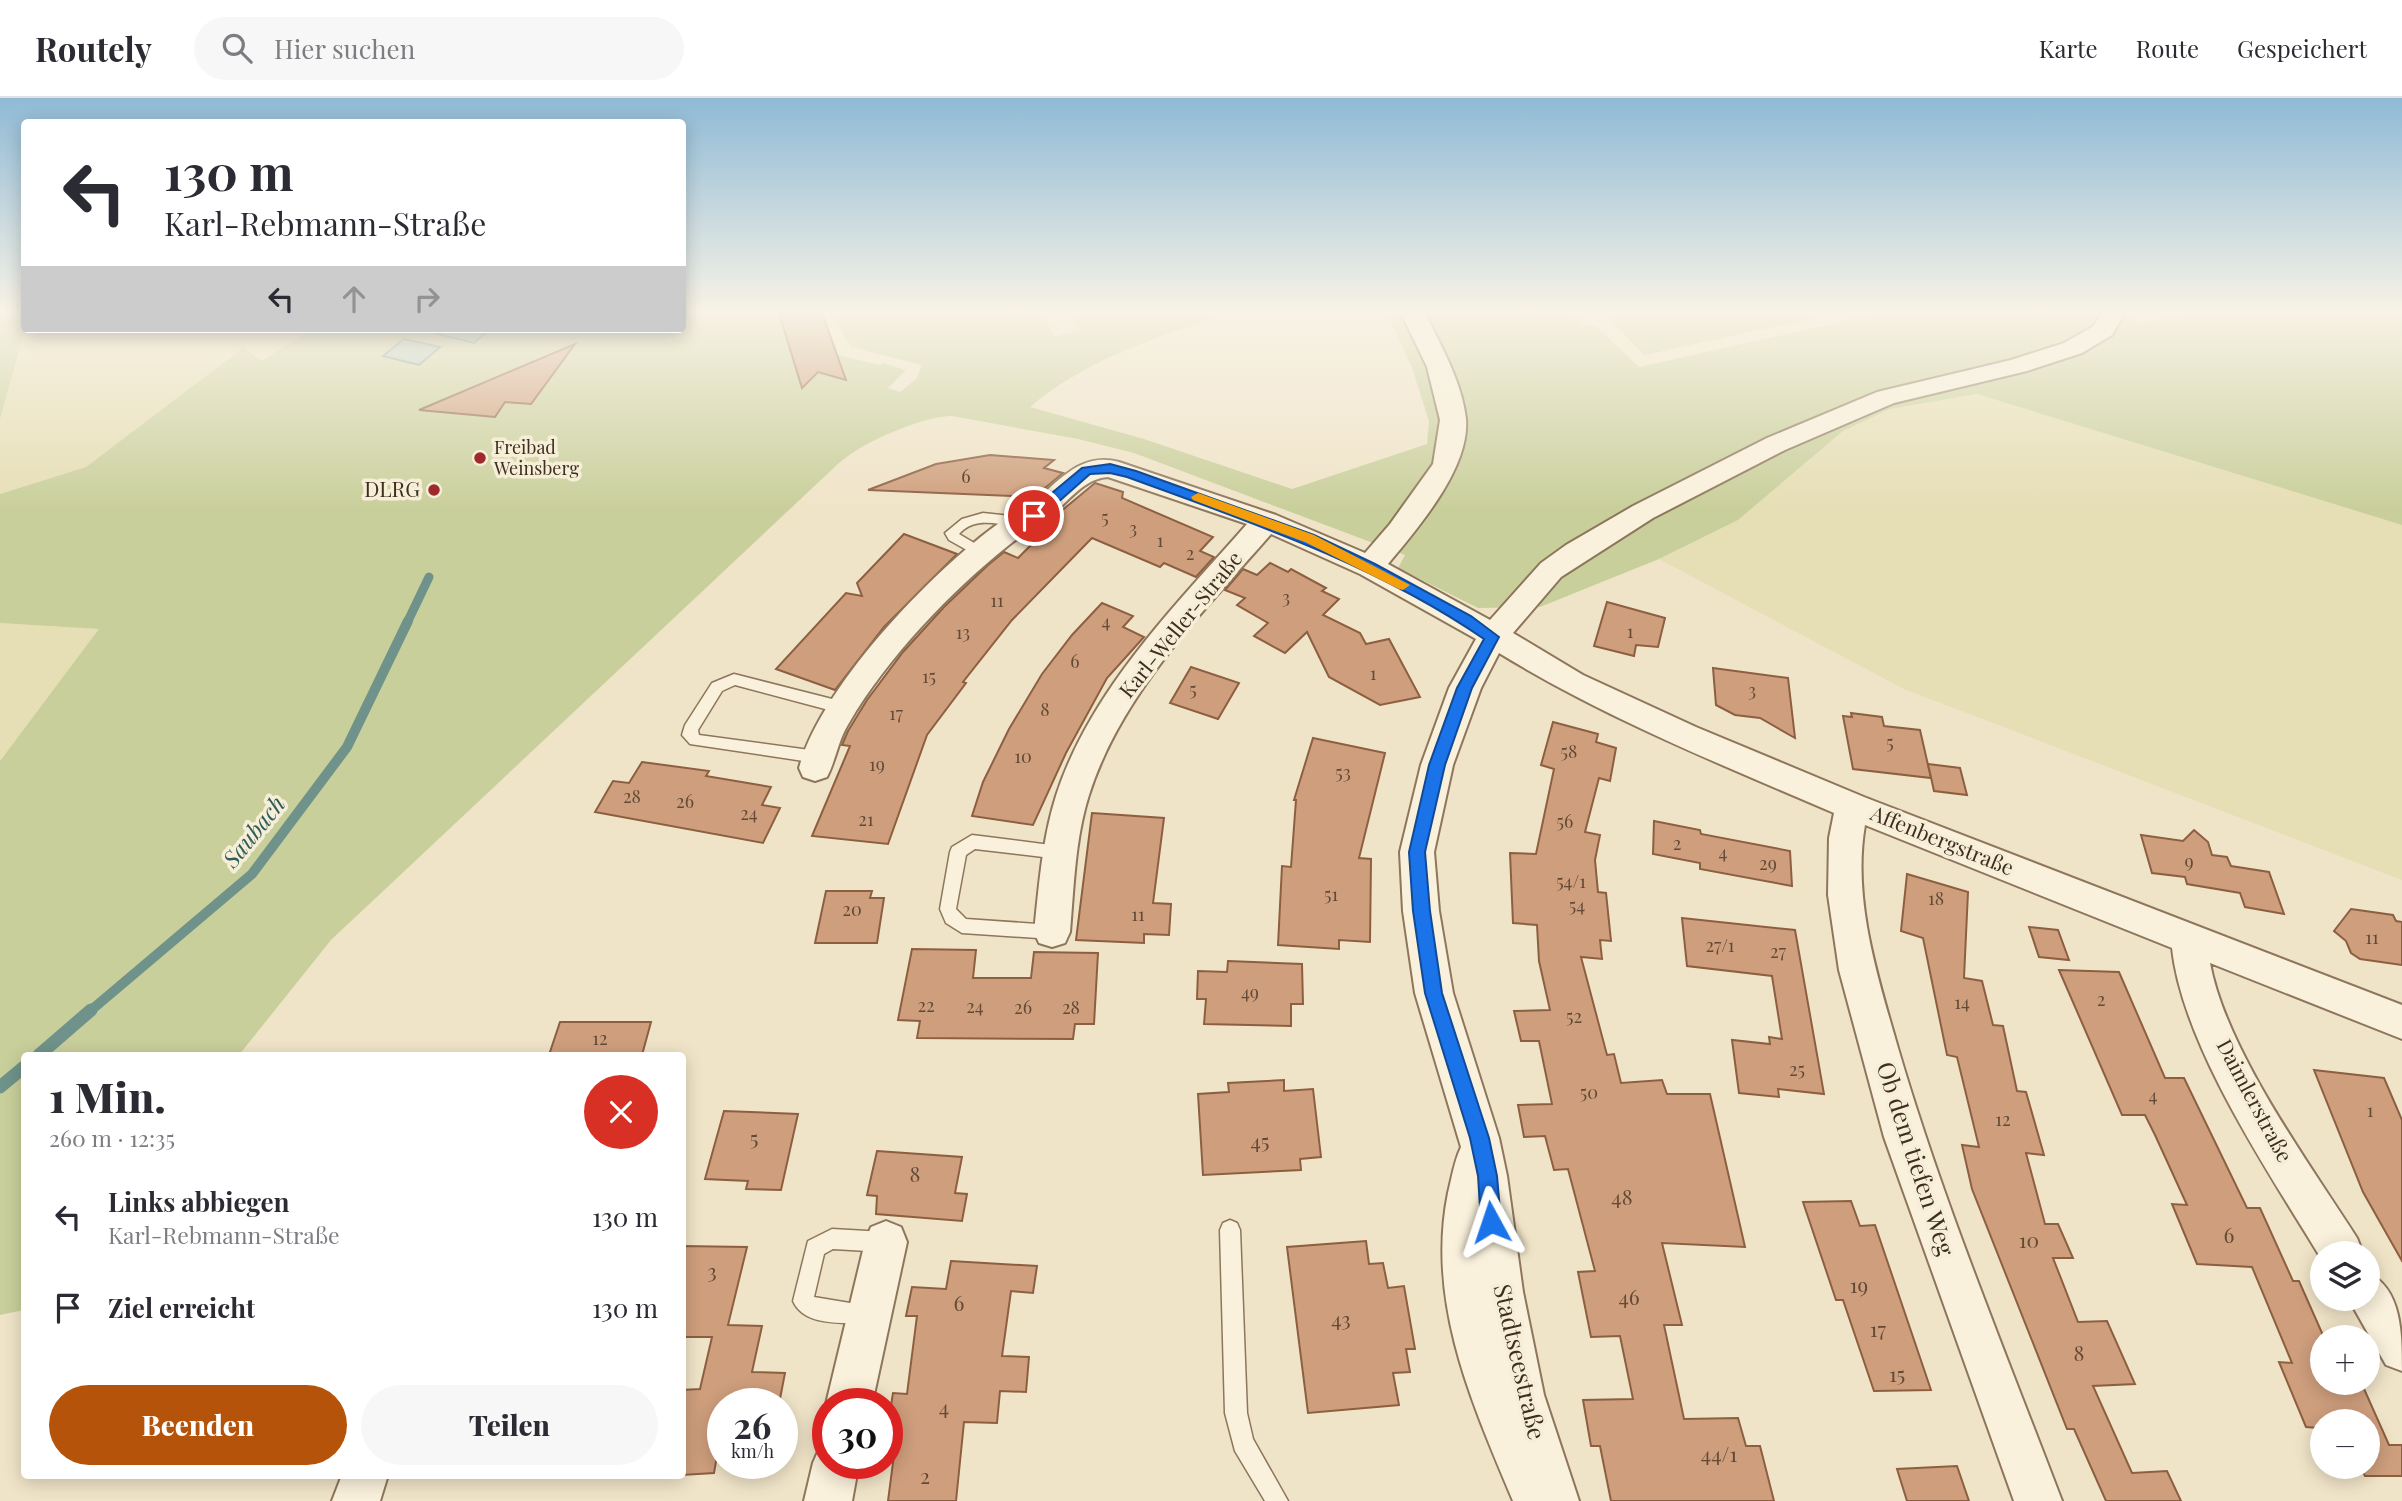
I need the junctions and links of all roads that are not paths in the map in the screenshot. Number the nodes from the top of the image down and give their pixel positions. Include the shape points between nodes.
1 (1442, 378) edge
2 (1965, 378) edge
3 (1266, 521) junction
4 (1370, 567) junction
5 (1492, 637) junction
6 (840, 707) junction
7 (816, 763) joint
8 (1852, 806) junction
9 (1060, 852) junction
10 (1052, 932) joint
11 (2189, 939) junction
12 (2402, 1022) edge
13 (1479, 1138) junction
14 (1230, 1230) dead end
15 (2335, 1241) edge
16 (886, 1242) joint
17 (2379, 1311) edge
18 (869, 1314) junction
19 (2402, 1349) edge
20 (853, 1388) edge
21 (364, 1479) edge
22 (833, 1479) edge
23 (356, 1501) edge
24 (828, 1501) edge
25 (1276, 1501) edge
26 (1536, 1501) edge
27 (1555, 1501) edge
28 (2038, 1501) edge

1 - 4 street via 1453,420 1446,464
2 - 5 street, Stadtseestraße via 1886,397 1694,485 1576,551 1551,570
3 - 4 street, Affenbergstraße
3 - 6 street, Affenbergstraße via 1131,474 1096,468 1080,475 1034,516 1020,521 918,610
3 - 9 street, Karl-Weller-Straße via 1136,675 1079,776
4 - 5 street, Affenbergstraße
5 - 8 street, Affenbergstraße via 1572,683
5 - 13 street, Stadtseestraße via 1465,688 1437,765 1417,852 1434,993
6 - 7 street
6 - 7 lane via 734,679 716,687 690,729 695,740
8 - 11 street, Affenbergstraße
8 - 28 street, Ob dem tiefen Weg via 1846,838 1846,895 1857,970 1904,1137
9 - 10 street, Karl-Weller-Straße
9 - 10 lane, Karl-Weller-Straße via 972,842 964,845 958,852 948,909 962,926
11 - 12 street, Affenbergstraße
11 - 15 street, Daimlerstraße via 2196,979 2225,1053
13 - 26 street, Stadtseestraße via 1465,1213 1462,1263 1468,1306 1493,1398
13 - 27 street, Stadtseestraße via 1522,1395
14 - 25 lane via 1236,1413 1243,1443
16 - 18 street
16 - 18 lane via 832,1239 815,1248 803,1301 812,1309
17 - 19 street
18 - 20 street
21 - 23 street
22 - 24 street

